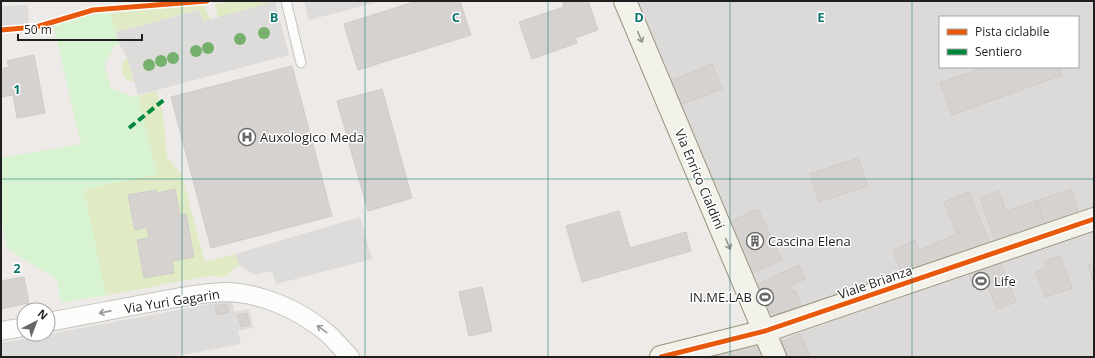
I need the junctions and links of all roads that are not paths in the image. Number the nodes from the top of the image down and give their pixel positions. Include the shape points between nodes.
1 (286, 1) edge
2 (625, 1) edge
3 (301, 63) dead end
4 (1094, 219) edge
5 (56, 321) edge
6 (16, 328) edge
7 (1, 331) edge
8 (765, 331) junction
9 (350, 357) edge
10 (661, 357) edge
11 (775, 357) edge

1 - 3 lane
2 -> 8 street, Via Enrico Cialdini
4 - 8 street, Viale Brianza
9 -> 5 street, Via Yuri Gagarin via 327,332 308,319 290,308 252,295 226,292 189,296
6 - 7 street
8 - 10 street, Viale Brianza
8 - 11 street, Via Enrico Cialdini

